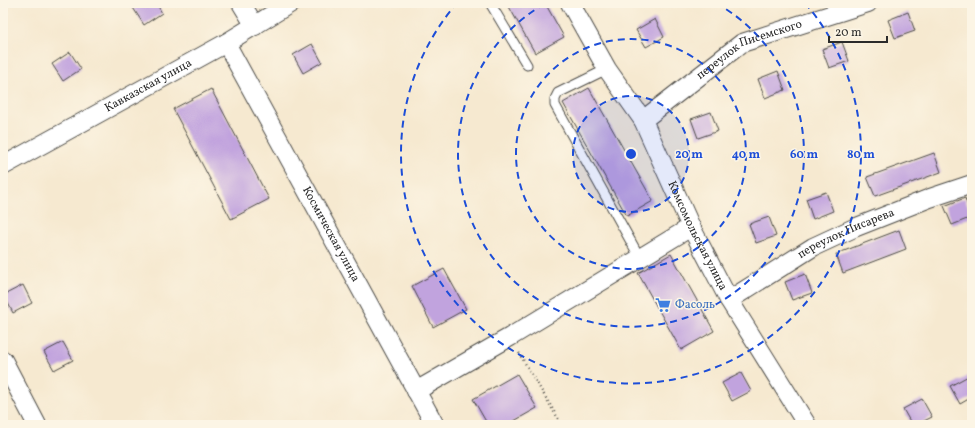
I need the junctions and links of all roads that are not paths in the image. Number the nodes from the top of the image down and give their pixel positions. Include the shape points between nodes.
1 (241, 3) edge
2 (291, 3) edge
3 (490, 3) edge
4 (570, 3) edge
5 (868, 3) edge
6 (255, 26) junction
7 (226, 43) junction
8 (527, 65) dead end
9 (607, 69) junction
10 (643, 120) junction
11 (3, 166) edge
12 (972, 184) edge
13 (691, 227) junction
14 (640, 258) junction
15 (729, 300) junction
16 (3, 360) edge
17 (416, 391) junction
18 (37, 425) edge
19 (435, 425) edge
20 (807, 425) edge

1 - 6 street
2 - 6 street, Кавказская улица
3 - 8 lane
4 - 9 street, Комсомольская улица
5 - 10 street, переулок Писемского via 742,43
6 - 7 street, Кавказская улица
7 - 11 street, Кавказская улица
7 - 17 street, Космическая улица
9 - 10 street, Комсомольская улица
9 - 14 lane via 558,93 555,105
10 - 13 street, Комсомольская улица
12 - 15 street, переулок Писарева via 854,228 813,247
13 - 14 street
13 - 15 street, Комсомольская улица
14 - 17 street
15 - 20 street, Комсомольская улица
16 - 18 street
17 - 19 street, Космическая улица

